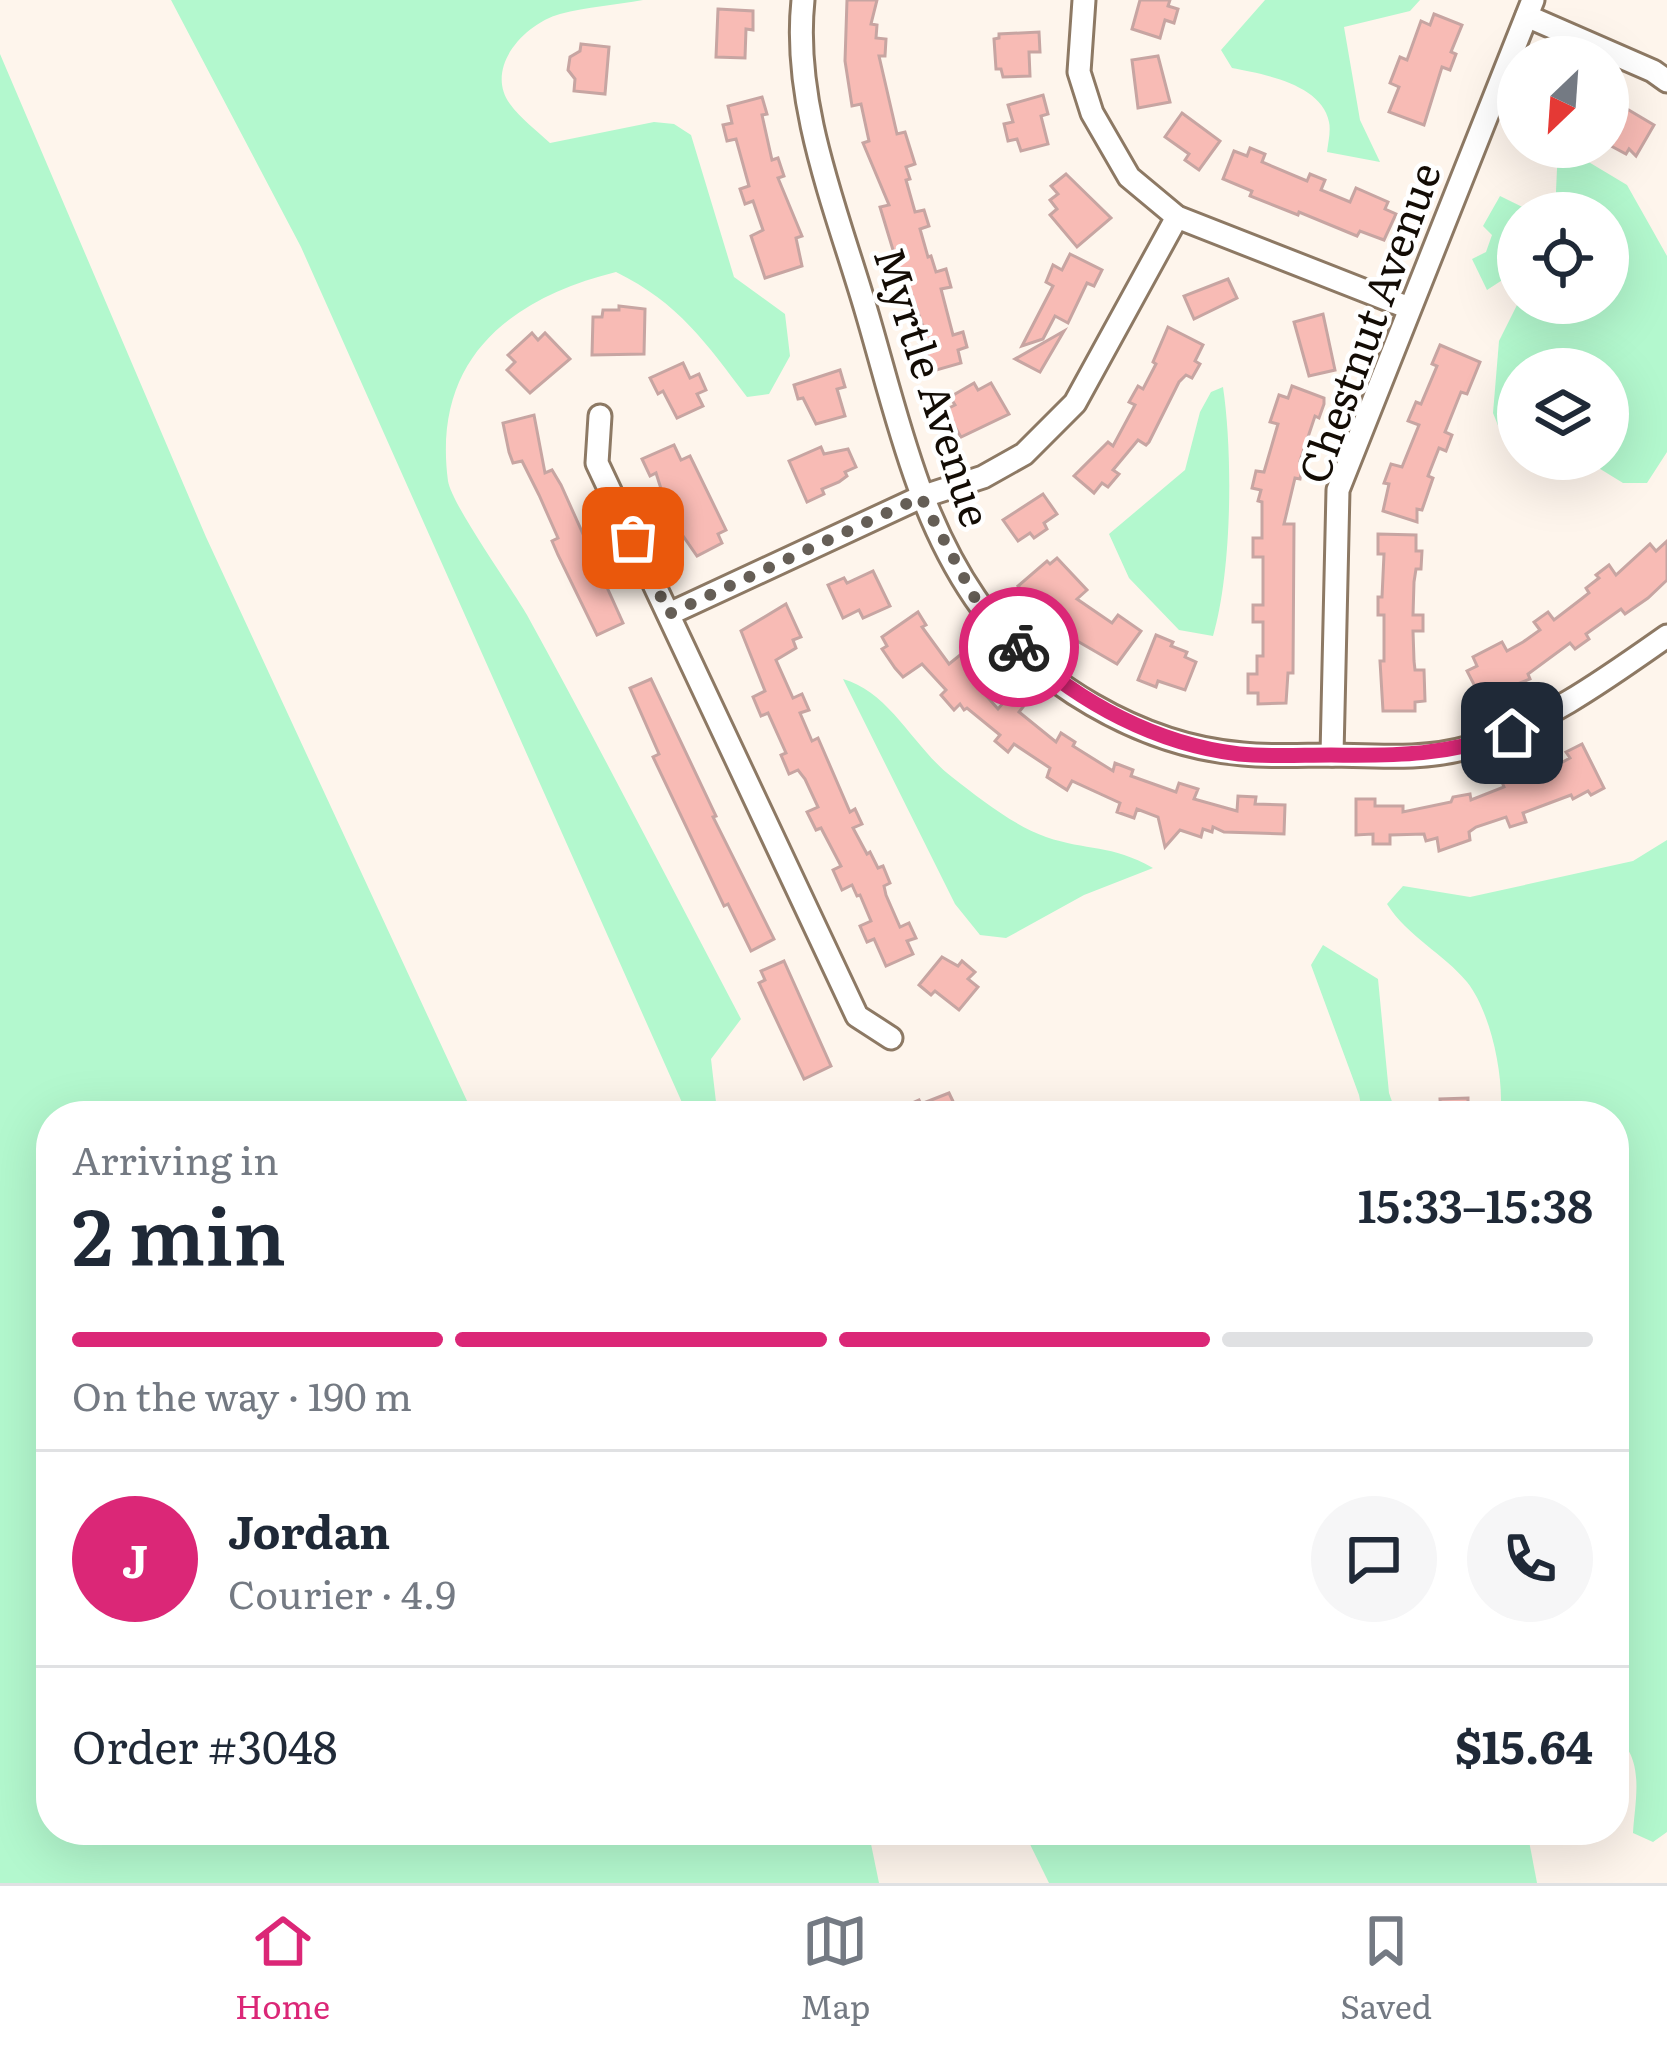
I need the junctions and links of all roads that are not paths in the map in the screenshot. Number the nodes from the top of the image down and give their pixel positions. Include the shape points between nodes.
1 (803, 0) edge
2 (1084, 0) edge
3 (1530, 8) edge
4 (1667, 81) edge
5 (1177, 217) junction
6 (1409, 308) junction
7 (600, 416) dead end
8 (921, 497) junction
9 (669, 614) junction
10 (1667, 636) edge
11 (1332, 755) junction
12 (891, 1038) dead end

1 - 8 street, Myrtle Avenue via 804,85
2 - 5 street via 1079,72 1091,113 1129,178
3 - 4 street
3 - 6 street, Chestnut Avenue
5 - 6 street
5 - 8 street via 1056,424 983,477
6 - 11 street, Chestnut Avenue via 1338,490
7 - 9 street via 597,463
8 - 9 street
8 - 11 street, Myrtle Avenue via 977,602 1091,704 1203,747
9 - 12 street via 857,1016
10 - 11 street, Myrtle Avenue via 1565,707 1512,733 1400,757

